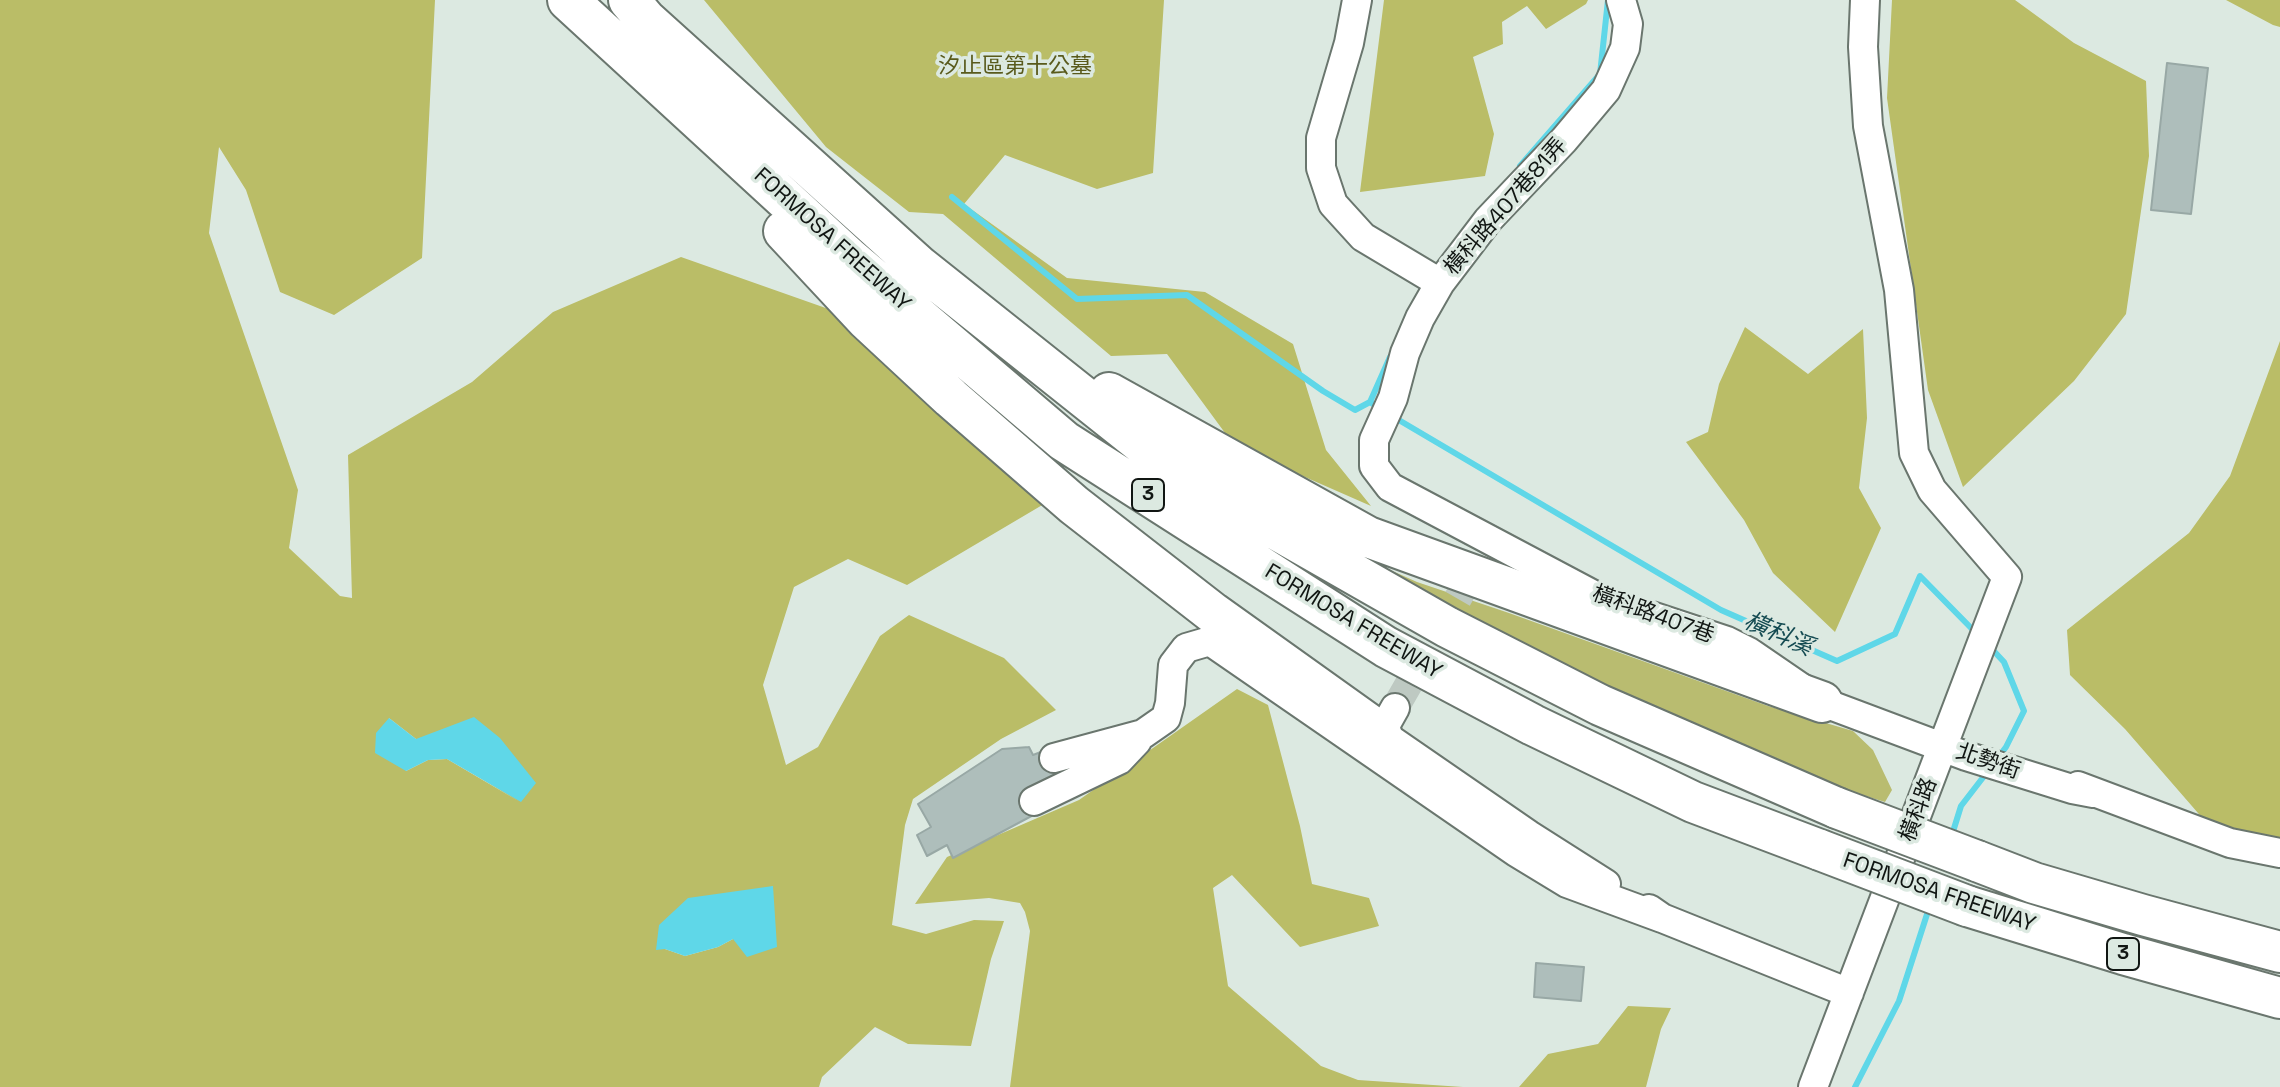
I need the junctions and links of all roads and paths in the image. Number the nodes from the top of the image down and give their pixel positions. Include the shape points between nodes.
1 (568, 0) edge
2 (629, 0) edge
3 (1357, 0) edge
4 (1621, 0) edge
5 (1865, 0) edge
6 (1440, 283) junction
7 (1000, 333) junction
8 (1374, 466) joint
9 (1822, 702) junction
10 (1382, 731) junction
11 (1143, 734) junction
12 (1957, 743) junction
13 (1054, 758) dead end
14 (1034, 801) dead end
15 (2280, 853) edge
16 (2280, 952) edge
17 (1849, 993) junction
18 (2280, 998) edge
19 (1813, 1087) edge

1 - 10 highway via 867,320 951,398 1074,505 1213,613
1 - 18 highway, FORMOSA FREEWAY / 3, bridge via 849,258 1064,441 1386,647 1693,802 1967,906
2 - 7 highway, FORMOSA FREEWAY / 3 via 920,267
3 - 6 street via 1321,138 1321,168 1333,204 1363,237
4 - 6 street, 橫科路407巷81弄 via 1628,24 1625,48 1606,90 1488,220
5 - 12 street, 橫科路 via 1868,126 1899,290 1914,453 1932,490 2007,577
6 - 8 street, 橫科路407巷81弄 via 1415,330 1374,440
7 - 9 highway via 1368,537
7 - 16 highway, FORMOSA FREEWAY / 3, bridge via 1184,477 1447,627 1600,705 1837,808 2034,883
8 - 9 street, 橫科路407巷 via 1390,487 1484,553 1617,606 1727,641
9 - 12 street, 橫科路407巷
10 - 11 street via 1210,641 1180,654 1173,665 1166,718
10 - 17 street via 1529,835 1662,918
11 - 13 street
11 - 14 street via 1119,760
12 - 15 street, 北勢街 via 2230,843
12 - 17 street, 橫科路
17 - 19 street, 橫科路

